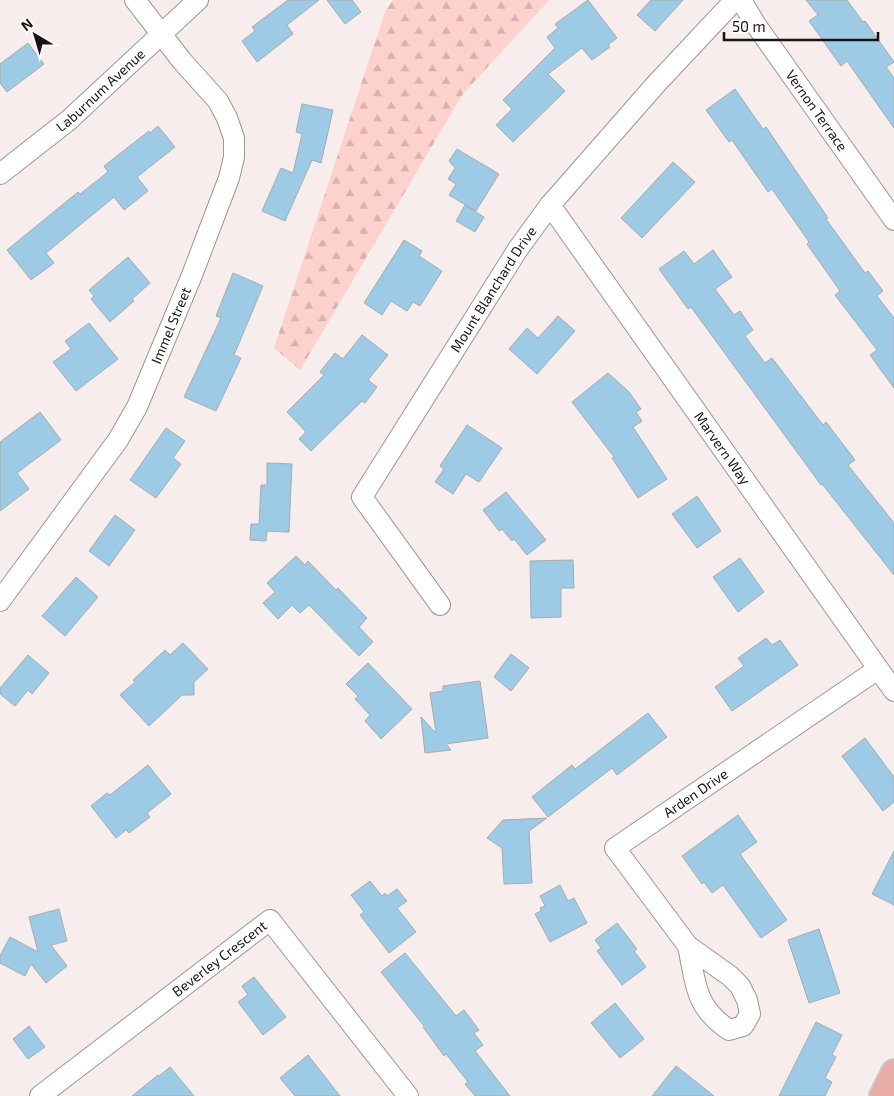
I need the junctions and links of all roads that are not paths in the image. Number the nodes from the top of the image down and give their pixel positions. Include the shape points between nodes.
1 (135, 0) edge
2 (198, 0) edge
3 (735, 0) edge
4 (741, 0) edge
5 (161, 34) junction
6 (0, 174) edge
7 (550, 205) junction
8 (894, 220) edge
9 (0, 601) edge
10 (440, 605) dead end
11 (878, 668) junction
12 (894, 691) edge
13 (688, 946) dead end
14 (894, 1072) edge
15 (40, 1096) edge
16 (408, 1096) edge
17 (882, 1096) edge

1 - 5 street, Immel Street
2 - 5 street, Laburnum Avenue
3 - 7 street, Mount Blanchard Drive
4 - 8 street, Vernon Terrace
5 - 6 street, Laburnum Avenue via 69,120
5 - 9 street, Immel Street via 218,101 227,118 234,138 229,178 137,406 118,440
7 - 10 street, Mount Blanchard Drive via 518,250 362,498
7 - 11 street, Marvern Way
11 - 12 street, Marvern Way
11 - 13 street, Arden Drive via 615,848
14 - 17 main road
15 - 16 street, Beverley Crescent via 270,920

